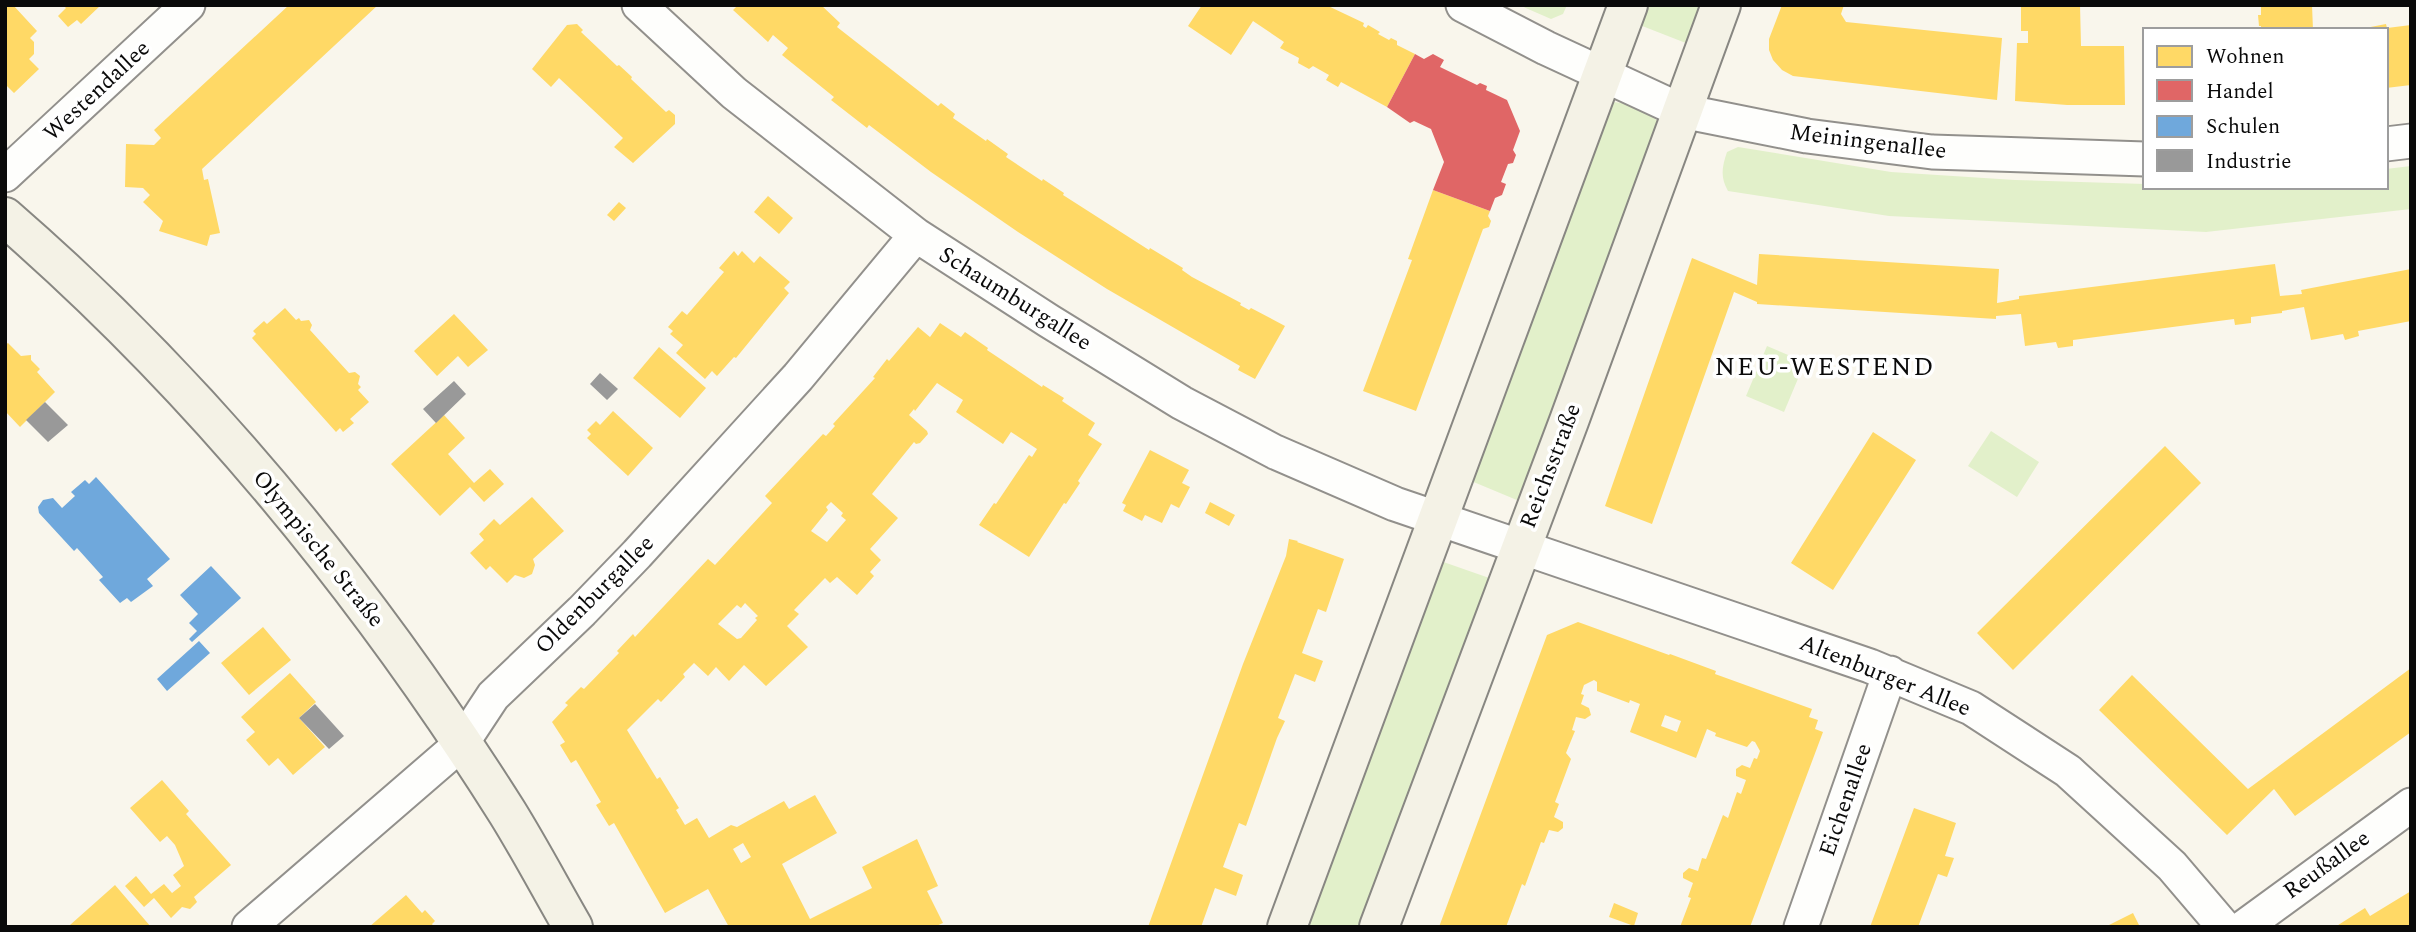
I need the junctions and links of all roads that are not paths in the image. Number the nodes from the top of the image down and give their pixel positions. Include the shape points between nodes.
1 (188, 5) edge
2 (639, 5) edge
3 (1462, 5) edge
4 (1628, 5) edge
5 (1721, 5) edge
6 (1602, 73) junction
7 (1682, 111) junction
8 (2411, 141) edge
9 (2388, 144) edge
10 (2143, 159) edge
11 (5, 175) edge
12 (5, 217) edge
13 (916, 235) junction
14 (1439, 518) junction
15 (1520, 545) junction
16 (1890, 673) junction
17 (462, 743) junction
18 (2411, 805) edge
19 (249, 927) edge
20 (573, 927) edge
21 (1287, 927) edge
22 (1379, 927) edge
23 (1801, 927) edge
24 (2224, 927) edge
25 (2244, 927) edge

1 - 11 street, Westendallee
2 - 13 street, Schaumburgallee via 743,101
3 - 6 street, Meiningenallee
4 - 6 main road
5 - 7 main road, Reichsstraße
6 - 7 street, Meiningenallee
6 - 14 main road
7 - 10 street, Meiningenallee via 1807,136 1932,152
7 - 15 main road, Reichsstraße
8 - 9 street
12 - 17 main road, Olympische Straße via 135,340 291,510
13 - 14 street, Schaumburgallee via 1182,403 1275,452
13 - 17 street, Oldenburgallee via 798,377 637,554 493,696
14 - 15 street, Schaumburgallee
14 - 21 main road
15 - 16 street, Altenburger Allee
15 - 22 main road, Reichsstraße
16 - 23 street, Eichenallee
16 - 24 street, Altenburger Allee via 1971,708 2068,771 2172,866
17 - 19 street, Oldenburgallee
17 - 20 main road, Olympische Straße
18 - 25 street, Reußallee

